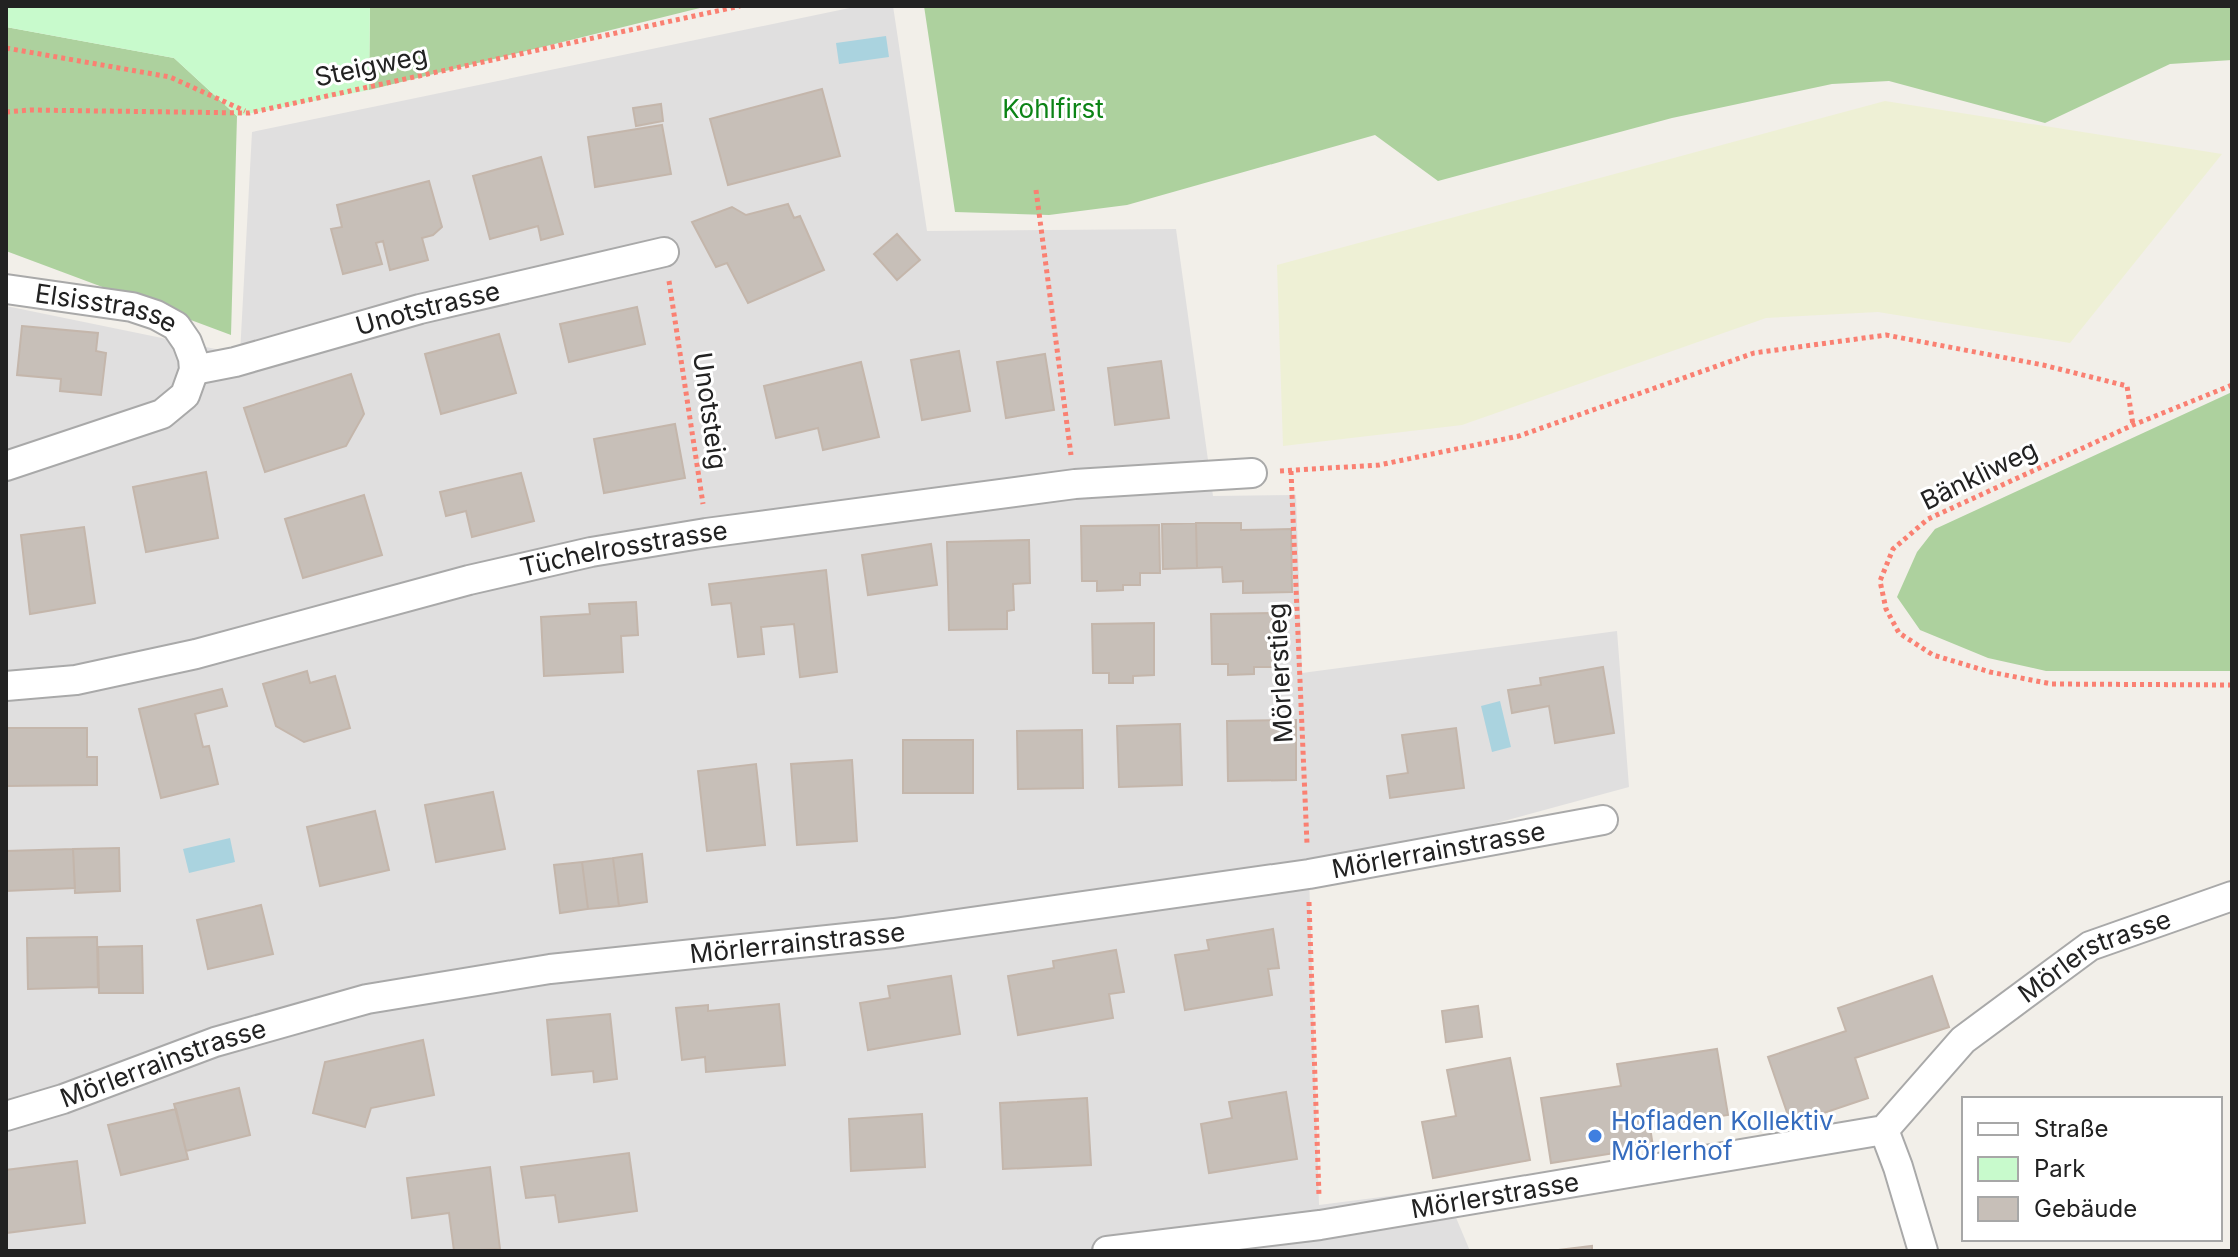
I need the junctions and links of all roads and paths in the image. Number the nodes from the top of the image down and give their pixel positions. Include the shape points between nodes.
1 (740, 6) edge
2 (6, 48) edge
3 (6, 112) edge
4 (249, 113) junction
5 (1036, 190) dead end
6 (664, 252) dead end
7 (6, 289) edge
8 (672, 296) dead end
9 (194, 370) junction
10 (2232, 385) edge
11 (2133, 425) junction
12 (6, 466) edge
13 (1291, 470) junction
14 (1252, 473) joint
15 (1075, 484) junction
16 (706, 533) junction
17 (2232, 685) edge
18 (6, 686) edge
19 (1603, 820) dead end
20 (1309, 874) junction
21 (2232, 896) edge
22 (1311, 937) dead end
23 (6, 1116) edge
24 (1884, 1130) junction
25 (1318, 1170) dead end
26 (1107, 1251) edge
27 (1923, 1251) edge

1 - 4 path, Steigweg
2 - 4 path via 170,77
3 - 4 path, Steigweg
5 - 15 path
6 - 9 street, Unotstrasse via 420,309
7 - 9 street, Elsisstrasse via 156,315 176,326 187,342
8 - 16 path, Unotsteig
9 - 12 street, Elsisstrasse via 185,395 162,414
10 - 11 path, Bänkliweg
11 - 13 path via 2127,386 1886,335 1754,353 1519,436 1379,465
11 - 17 path, Bänkliweg via 1928,519 1893,549 1880,581 1886,609 1899,633 1933,655 1990,672 2052,684
13 - 14 path
13 - 20 path, Mörlerstieg
14 - 15 street, Tüchelrosstrasse
15 - 16 street, Tüchelrosstrasse
16 - 18 street, Tüchelrosstrasse via 469,580 196,654 76,680
19 - 20 street, Mörlerrainstrasse
20 - 23 street, Mörlerrainstrasse via 894,933 550,969 367,999 215,1042
21 - 24 street, Mörlerstrasse via 2090,946 1963,1040
22 - 25 path
24 - 26 street, Mörlerstrasse via 1320,1225
24 - 27 street

